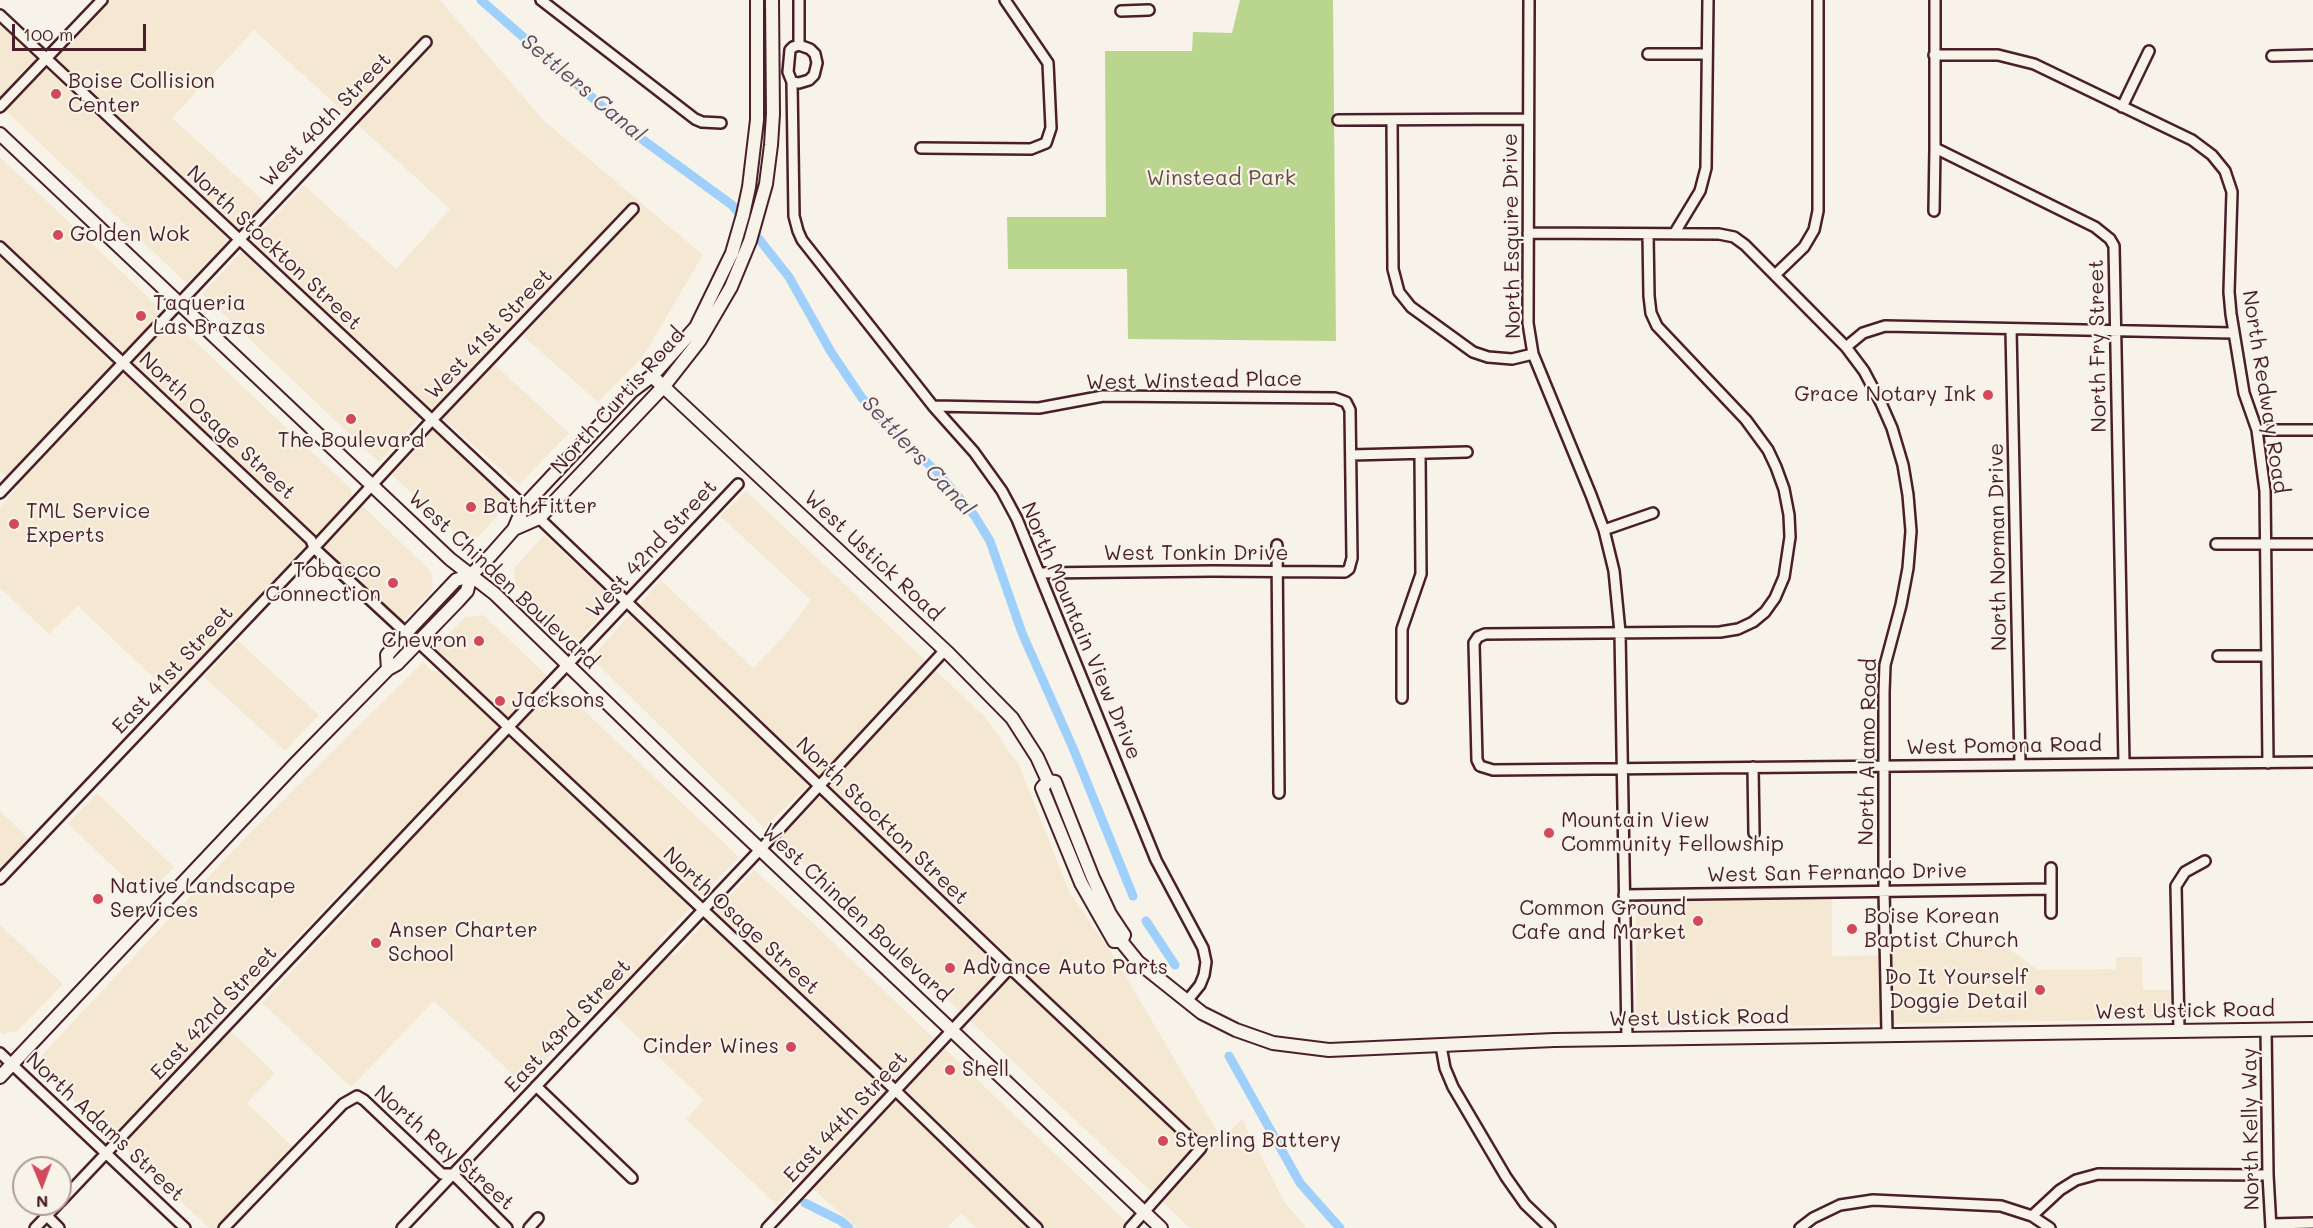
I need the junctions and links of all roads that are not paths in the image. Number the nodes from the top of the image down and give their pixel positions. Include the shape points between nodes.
1 (102, 0) edge
2 (541, 0) edge
3 (757, 0) edge
4 (772, 0) edge
5 (799, 0) edge
6 (1005, 0) edge
7 (1136, 0) edge
8 (1529, 0) edge
9 (1708, 0) edge
10 (1818, 0) edge
11 (1935, 0) edge
12 (1121, 10) dead end
13 (1136, 10) junction
14 (1149, 10) dead end
15 (0, 15) edge
16 (426, 42) dead end
17 (799, 45) junction
18 (2149, 51) dead end
19 (1647, 54) dead end
20 (1707, 54) junction
21 (1934, 55) junction
22 (2313, 55) edge
23 (2272, 56) dead end
24 (46, 60) junction
25 (792, 82) junction
26 (2122, 106) junction
27 (0, 107) edge
28 (1528, 119) junction
29 (1338, 120) dead end
30 (1392, 120) junction
31 (721, 123) dead end
32 (0, 134) edge
33 (921, 148) dead end
34 (1935, 148) junction
35 (633, 209) dead end
36 (1934, 211) dead end
37 (1528, 233) junction
38 (1648, 234) junction
39 (1674, 234) junction
40 (239, 239) junction
41 (0, 247) edge
42 (738, 254) junction
43 (1775, 275) junction
44 (179, 303) junction
45 (2011, 329) junction
46 (2117, 331) junction
47 (2233, 333) junction
48 (1846, 347) junction
49 (1533, 354) junction
50 (124, 363) junction
51 (652, 376) junction
52 (664, 386) junction
53 (933, 406) junction
54 (432, 420) junction
55 (2257, 430) junction
56 (2313, 430) edge
57 (1467, 452) dead end
58 (1420, 454) junction
59 (1351, 455) junction
60 (738, 484) dead end
61 (372, 485) junction
62 (0, 493) edge
63 (524, 506) junction
64 (1653, 513) dead end
65 (539, 518) junction
66 (514, 529) junction
67 (1604, 530) junction
68 (2216, 544) dead end
69 (2266, 544) junction
70 (2313, 544) edge
71 (1277, 545) dead end
72 (314, 548) junction
73 (1278, 572) junction
74 (1041, 573) junction
75 (471, 575) junction
76 (628, 602) junction
77 (1620, 632) junction
78 (406, 633) junction
79 (418, 642) junction
80 (945, 650) junction
81 (2218, 656) dead end
82 (2267, 656) junction
83 (567, 665) junction
84 (388, 669) junction
85 (1402, 698) dead end
86 (509, 726) junction
87 (2313, 762) edge
88 (2124, 763) junction
89 (2268, 763) junction
90 (2020, 764) junction
91 (1885, 765) junction
92 (1753, 767) junction
93 (1622, 768) junction
94 (819, 786) junction
95 (1279, 792) dead end
96 (1754, 833) dead end
97 (760, 849) junction
98 (2205, 861) dead end
99 (2051, 868) dead end
100 (0, 879) edge
101 (2051, 888) junction
102 (1884, 890) junction
103 (1624, 895) junction
104 (703, 909) junction
105 (2051, 913) dead end
106 (1010, 968) junction
107 (1187, 1001) junction
108 (2266, 1029) junction
109 (2313, 1029) edge
110 (952, 1030) junction
111 (2179, 1030) junction
112 (1887, 1033) junction
113 (1627, 1038) junction
114 (1442, 1046) junction
115 (0, 1053) edge
116 (12, 1064) junction
117 (0, 1077) edge
118 (536, 1086) junction
119 (895, 1090) junction
120 (106, 1154) junction
121 (453, 1174) junction
122 (2268, 1174) junction
123 (632, 1178) dead end
124 (72, 1189) edge
125 (1144, 1212) junction
126 (47, 1216) joint
127 (2032, 1216) junction
128 (538, 1218) dead end
129 (2313, 1223) edge
130 (2271, 1226) edge
131 (35, 1228) edge
132 (59, 1228) edge
133 (185, 1228) edge
134 (224, 1228) edge
135 (402, 1228) edge
136 (507, 1228) edge
137 (529, 1228) edge
138 (766, 1228) edge
139 (1037, 1228) edge
140 (1130, 1228) edge
141 (1161, 1228) edge
142 (1550, 1228) edge
143 (1800, 1228) edge
144 (2050, 1228) edge

1 - 24 street
2 - 31 street via 696,119
3 - 42 main road, North Curtis Road via 757,120
4 - 42 main road, North Curtis Road via 771,145 763,192
5 - 17 street
6 - 33 street via 1048,63 1051,128 1046,143 1030,149
7 - 13 street
8 - 28 street, North Esquire Drive
9 - 20 street
10 - 43 street via 1818,211 1814,230 1804,247
11 - 21 street
12 - 13 street
13 - 14 street
15 - 24 street, North Stockton Street
16 - 40 street, West 40th Street
17 - 25 street via 792,47 788,55
17 - 25 street via 814,54 816,71 809,80
18 - 26 street
19 - 20 street
20 - 39 street via 1706,168 1700,191
21 - 26 street, North Redway Road via 2017,58
21 - 34 street
22 - 23 street
24 - 27 street
24 - 40 street, North Stockton Street
25 - 53 street, North Mountain View Drive via 794,216 802,240
26 - 47 street, North Redway Road via 2192,140 2225,171 2232,192 2229,292
28 - 30 street
28 - 37 street, North Esquire Drive
29 - 30 street
30 - 49 street via 1393,268 1399,291 1411,307 1473,352 1512,359
32 - 44 main road, West Chinden Boulevard
34 - 36 street
34 - 46 street, North Fry Street via 2095,227 2110,239 2115,256
35 - 54 street, West 41st Street
37 - 38 street, North Alamo Road
37 - 49 street, North Esquire Drive via 1528,323
38 - 39 street, North Alamo Road
38 - 77 street via 1649,296 1657,326 1746,420 1768,450 1784,489 1790,537 1784,577 1775,598 1753,622 1720,632
39 - 43 street, North Alamo Road via 1734,237
40 - 44 street, West 40th Street
40 - 54 street, North Stockton Street
41 - 50 street, North Osage Street
42 - 51 main road, North Curtis Road via 696,327
42 - 52 main road, North Curtis Road via 731,287 700,340
43 - 48 street, North Alamo Road
44 - 50 street, West 40th Street
44 - 61 main road, West Chinden Boulevard
45 - 46 street
45 - 48 street via 1885,326 1863,333
45 - 90 street, North Norman Drive
46 - 47 street
46 - 88 street, North Fry Street
47 - 55 street, North Redway Road via 2244,393
48 - 91 street, North Alamo Road via 1864,370 1885,412 1903,465 1908,495 1908,568 1885,665
49 - 67 street, North Esquire Drive
50 - 62 street, West 40th Street
50 - 72 street, North Osage Street via 311,540
51 - 52 main road, West Ustick Road
51 - 63 main road, North Curtis Road via 632,391
52 - 65 main road, North Curtis Road
52 - 80 main road, West Ustick Road
53 - 59 street, West Winstead Place via 1040,408 1103,396 1335,398 1347,402 1350,410
53 - 74 street, North Mountain View Drive via 1002,491
54 - 61 street, West 41st Street
54 - 63 street, North Stockton Street
55 - 56 street
55 - 69 street, North Redway Road via 2265,491
57 - 58 street
58 - 59 street
58 - 85 street via 1421,574 1402,629
59 - 73 street, West Tonkin Drive via 1349,568 1341,573
60 - 76 street, West 42nd Street
61 - 72 street, East 41st Street
61 - 75 main road, West Chinden Boulevard
63 - 66 main road, North Curtis Road
64 - 67 street
65 - 66 main road, North Curtis Road
65 - 76 street, North Stockton Street
66 - 75 main road, North Curtis Road
67 - 77 street, North Esquire Drive via 1614,571
68 - 69 street
69 - 70 street
69 - 82 street, North Redway Road
71 - 73 street
72 - 78 street, North Osage Street
72 - 100 street, East 41st Street
73 - 74 street, West Tonkin Drive
73 - 95 street
74 - 107 street, North Mountain View Drive via 1156,860 1203,948 1204,975
75 - 78 main road via 456,580
75 - 79 main road via 467,591
75 - 83 main road, West Chinden Boulevard
76 - 83 street, West 42nd Street
76 - 94 street, North Stockton Street
77 - 93 street, North Esquire Drive
77 - 93 street, West Pomona Road via 1485,634 1474,643 1480,766 1493,770
78 - 84 main road via 387,655
79 - 84 main road
79 - 86 street, North Osage Street
80 - 94 street, East 43rd Street
80 - 107 main road, West Ustick Road via 1012,718 1048,781 1055,782 1093,878 1124,935 1121,941 1138,962
81 - 82 street
82 - 89 street, North Redway Road
83 - 86 street, East 42nd Street
83 - 97 main road, West Chinden Boulevard
84 - 116 main road
86 - 104 street, North Osage Street
86 - 120 street, East 42nd Street
87 - 89 street, West Pomona Road
88 - 89 street, West Pomona Road
88 - 90 street, West Pomona Road
90 - 91 street, West Pomona Road
91 - 92 street, West Pomona Road
91 - 102 street, North Alamo Road
92 - 93 street, West Pomona Road
92 - 96 street
93 - 103 street, North Esquire Drive
94 - 97 street, East 43rd Street
94 - 106 street, North Stockton Street
97 - 104 street, East 43rd Street
97 - 110 main road, West Chinden Boulevard
98 - 111 street via 2185,872 2176,886
99 - 101 street
101 - 102 street, West San Fernando Drive
101 - 105 street
102 - 103 street, West San Fernando Drive
102 - 112 street, North Alamo Road
103 - 113 street, North Esquire Drive
104 - 118 street, East 43rd Street
104 - 119 street, North Osage Street
106 - 110 street, East 44th Street
106 - 125 street, North Stockton Street via 1202,1148
107 - 114 main road, West Ustick Road via 1236,1030 1273,1043 1329,1050
108 - 109 main road, West Ustick Road
108 - 111 main road, West Ustick Road
108 - 122 street, North Kelly Way
110 - 119 street, East 44th Street
110 - 125 main road, West Chinden Boulevard
111 - 112 main road, West Ustick Road
112 - 113 main road, West Ustick Road
113 - 114 main road, West Ustick Road
114 - 142 street via 1453,1087 1506,1177 1525,1204
115 - 116 street, North Adams Street
116 - 117 main road
116 - 120 street, North Adams Street
118 - 121 street, East 43rd Street
118 - 123 street
119 - 138 street, East 44th Street
119 - 139 street, North Osage Street
120 - 124 street, East 42nd Street
120 - 133 street, North Adams Street
121 - 134 street, North Ray Street via 442,1174 357,1096 342,1104
121 - 135 street, East 43rd Street
121 - 136 street, North Ray Street
122 - 127 street via 2098,1174 2076,1180 2060,1190
122 - 130 street, North Kelly Way
125 - 140 street
125 - 141 main road, West Chinden Boulevard
126 - 131 street, East 42nd Street
126 - 132 street
127 - 143 street via 2001,1206 1873,1200 1840,1205
127 - 144 street
128 - 137 street
129 - 130 street

